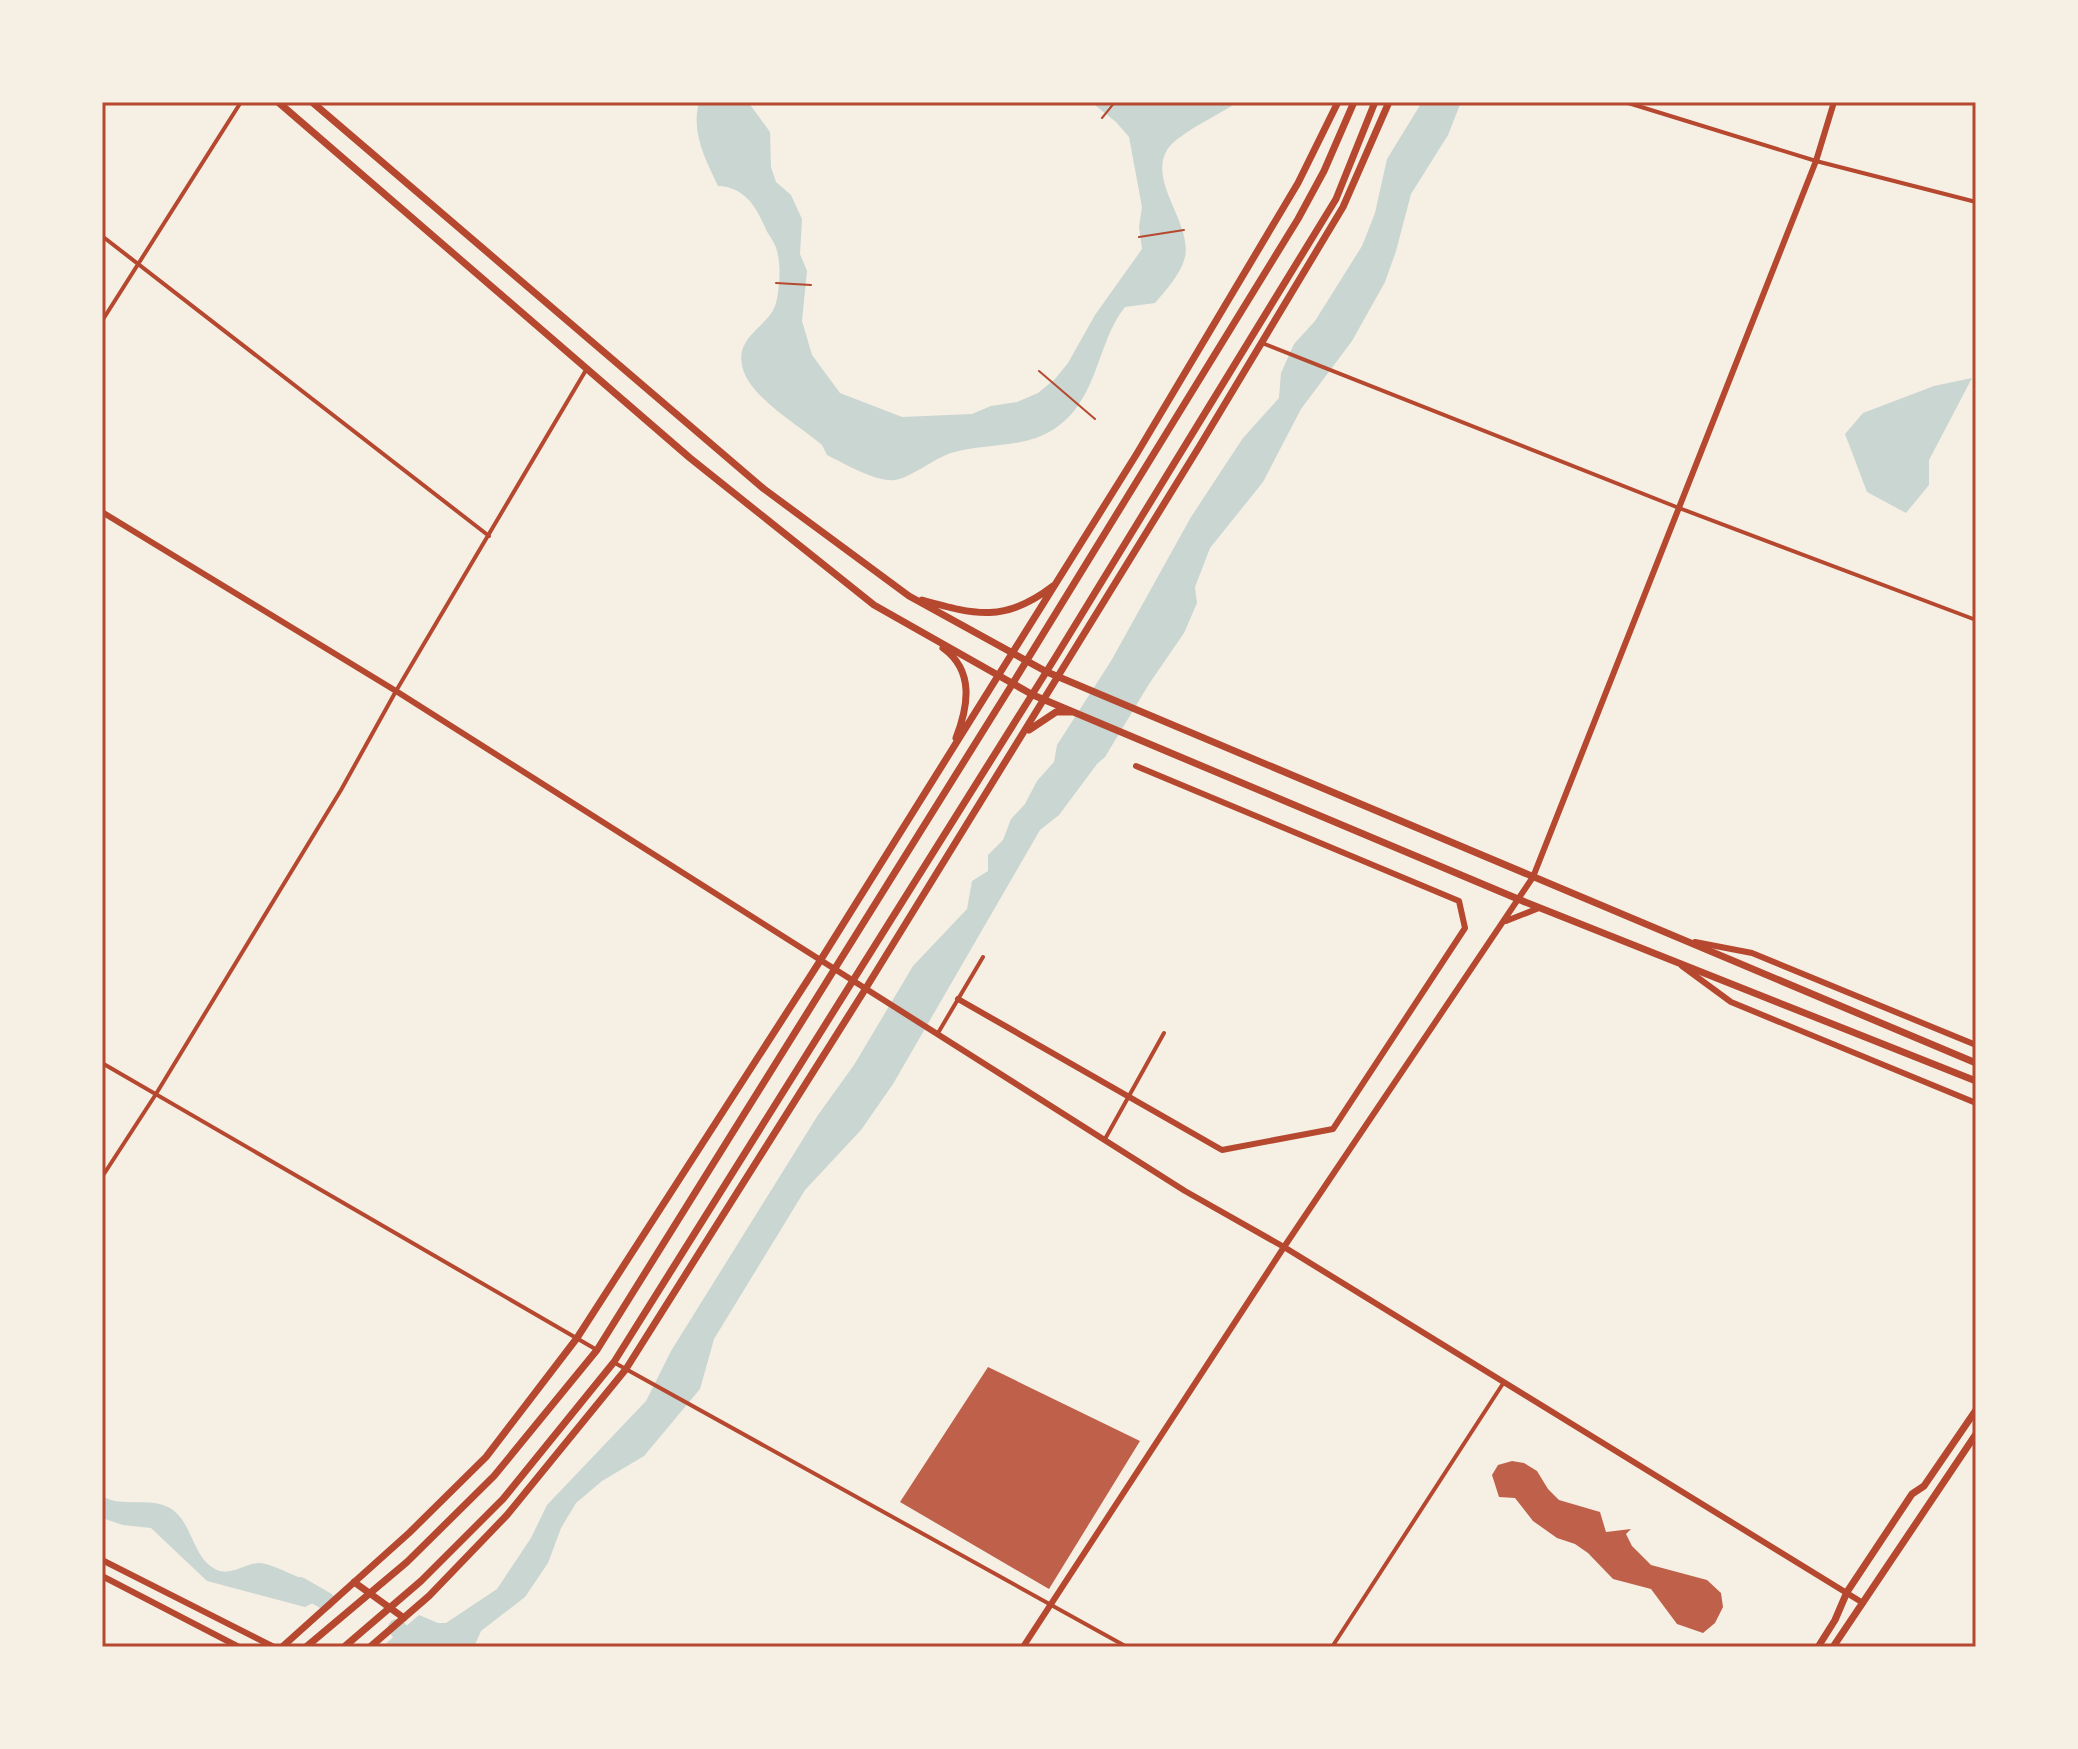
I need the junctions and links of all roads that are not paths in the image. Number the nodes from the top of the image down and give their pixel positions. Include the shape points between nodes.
1 (241, 102) edge
2 (278, 102) edge
3 (312, 102) edge
4 (1338, 102) edge
5 (1354, 102) edge
6 (1375, 102) edge
7 (1389, 102) edge
8 (1625, 102) edge
9 (1834, 102) edge
10 (1816, 161) junction
11 (1976, 202) edge
12 (102, 236) edge
13 (138, 264) junction
14 (102, 321) edge
15 (1261, 343) junction
16 (586, 370) junction
17 (1679, 508) junction
18 (102, 512) edge
19 (489, 536) junction
20 (1057, 582) junction
21 (909, 596) junction
22 (874, 605) junction
23 (1976, 620) edge
24 (1013, 654) junction
25 (999, 677) junction
26 (1059, 677) junction
27 (396, 691) junction
28 (1044, 700) junction
29 (1073, 712) junction
30 (1022, 735) junction
31 (951, 754) junction
32 (1136, 766) dead end
33 (1533, 877) junction
34 (1518, 899) junction
35 (1539, 908) junction
36 (1503, 922) junction
37 (1681, 940) junction
38 (983, 957) dead end
39 (1673, 959) junction
40 (820, 961) junction
41 (866, 988) junction
42 (958, 999) junction
43 (935, 1031) junction
44 (1164, 1033) dead end
45 (1976, 1045) edge
46 (102, 1063) edge
47 (1976, 1063) edge
48 (1976, 1081) edge
49 (156, 1094) junction
50 (1128, 1096) junction
51 (1976, 1103) edge
52 (1105, 1139) junction
53 (102, 1177) edge
54 (1284, 1247) junction
55 (577, 1338) junction
56 (597, 1350) junction
57 (614, 1362) junction
58 (626, 1369) junction
59 (1504, 1382) junction
60 (1976, 1410) edge
61 (1976, 1434) edge
62 (102, 1560) edge
63 (102, 1576) edge
64 (354, 1582) junction
65 (1847, 1592) junction
66 (1050, 1603) junction
67 (1863, 1603) junction
68 (404, 1618) junction
69 (239, 1647) edge
70 (274, 1647) edge
71 (282, 1647) edge
72 (306, 1647) edge
73 (344, 1647) edge
74 (370, 1647) edge
75 (1023, 1647) edge
76 (1127, 1647) edge
77 (1332, 1647) edge
78 (1818, 1647) edge
79 (1833, 1647) edge

1 - 13 street
2 - 16 main road
3 - 21 main road via 764,489
4 - 20 main road via 1227,305
5 - 56 main road via 1298,219
6 - 57 main road via 1336,199
7 - 15 main road via 1343,207
8 - 10 street
9 - 10 street
10 - 11 street
10 - 17 street
12 - 13 street
13 - 14 street
13 - 19 street
15 - 17 street
15 - 26 main road
16 - 19 street
16 - 22 main road
17 - 23 street
17 - 33 street
18 - 27 street
19 - 27 street
20 - 21 main road via 1010,611 962,611
20 - 24 main road
21 - 24 main road
22 - 25 main road
22 - 31 main road via 948,652 960,667 967,696
24 - 25 main road
24 - 26 main road
25 - 28 main road
25 - 31 main road
26 - 28 main road
26 - 33 main road
27 - 40 street
27 - 49 street
28 - 29 main road
28 - 30 main road
29 - 30 main road via 1056,712
29 - 34 main road
30 - 41 main road
31 - 40 main road
32 - 50 street via 1459,901 1465,928 1333,1129 1222,1150
33 - 34 street
33 - 37 main road
34 - 35 main road
34 - 36 street
35 - 36 street
35 - 39 main road
36 - 54 street
37 - 45 street via 1752,953
37 - 47 main road
38 - 42 street
39 - 48 main road
39 - 51 street via 1731,1002
40 - 41 street
40 - 55 main road
41 - 43 street
41 - 58 main road
42 - 43 street
42 - 50 street
43 - 52 street
44 - 50 street
46 - 49 street
49 - 53 street
49 - 55 street
50 - 52 street
52 - 54 street
54 - 59 street
54 - 66 street
55 - 56 street
55 - 64 main road via 486,1457
56 - 72 main road via 494,1476 407,1562
57 - 58 street
57 - 73 main road via 503,1499 421,1581
58 - 66 street
58 - 68 main road via 507,1515
59 - 65 street
59 - 77 street
60 - 65 main road
61 - 67 main road
62 - 70 street
63 - 69 street
64 - 68 main road
64 - 71 main road
65 - 67 street
65 - 78 main road
66 - 75 street
66 - 76 street
67 - 79 main road
68 - 74 main road

